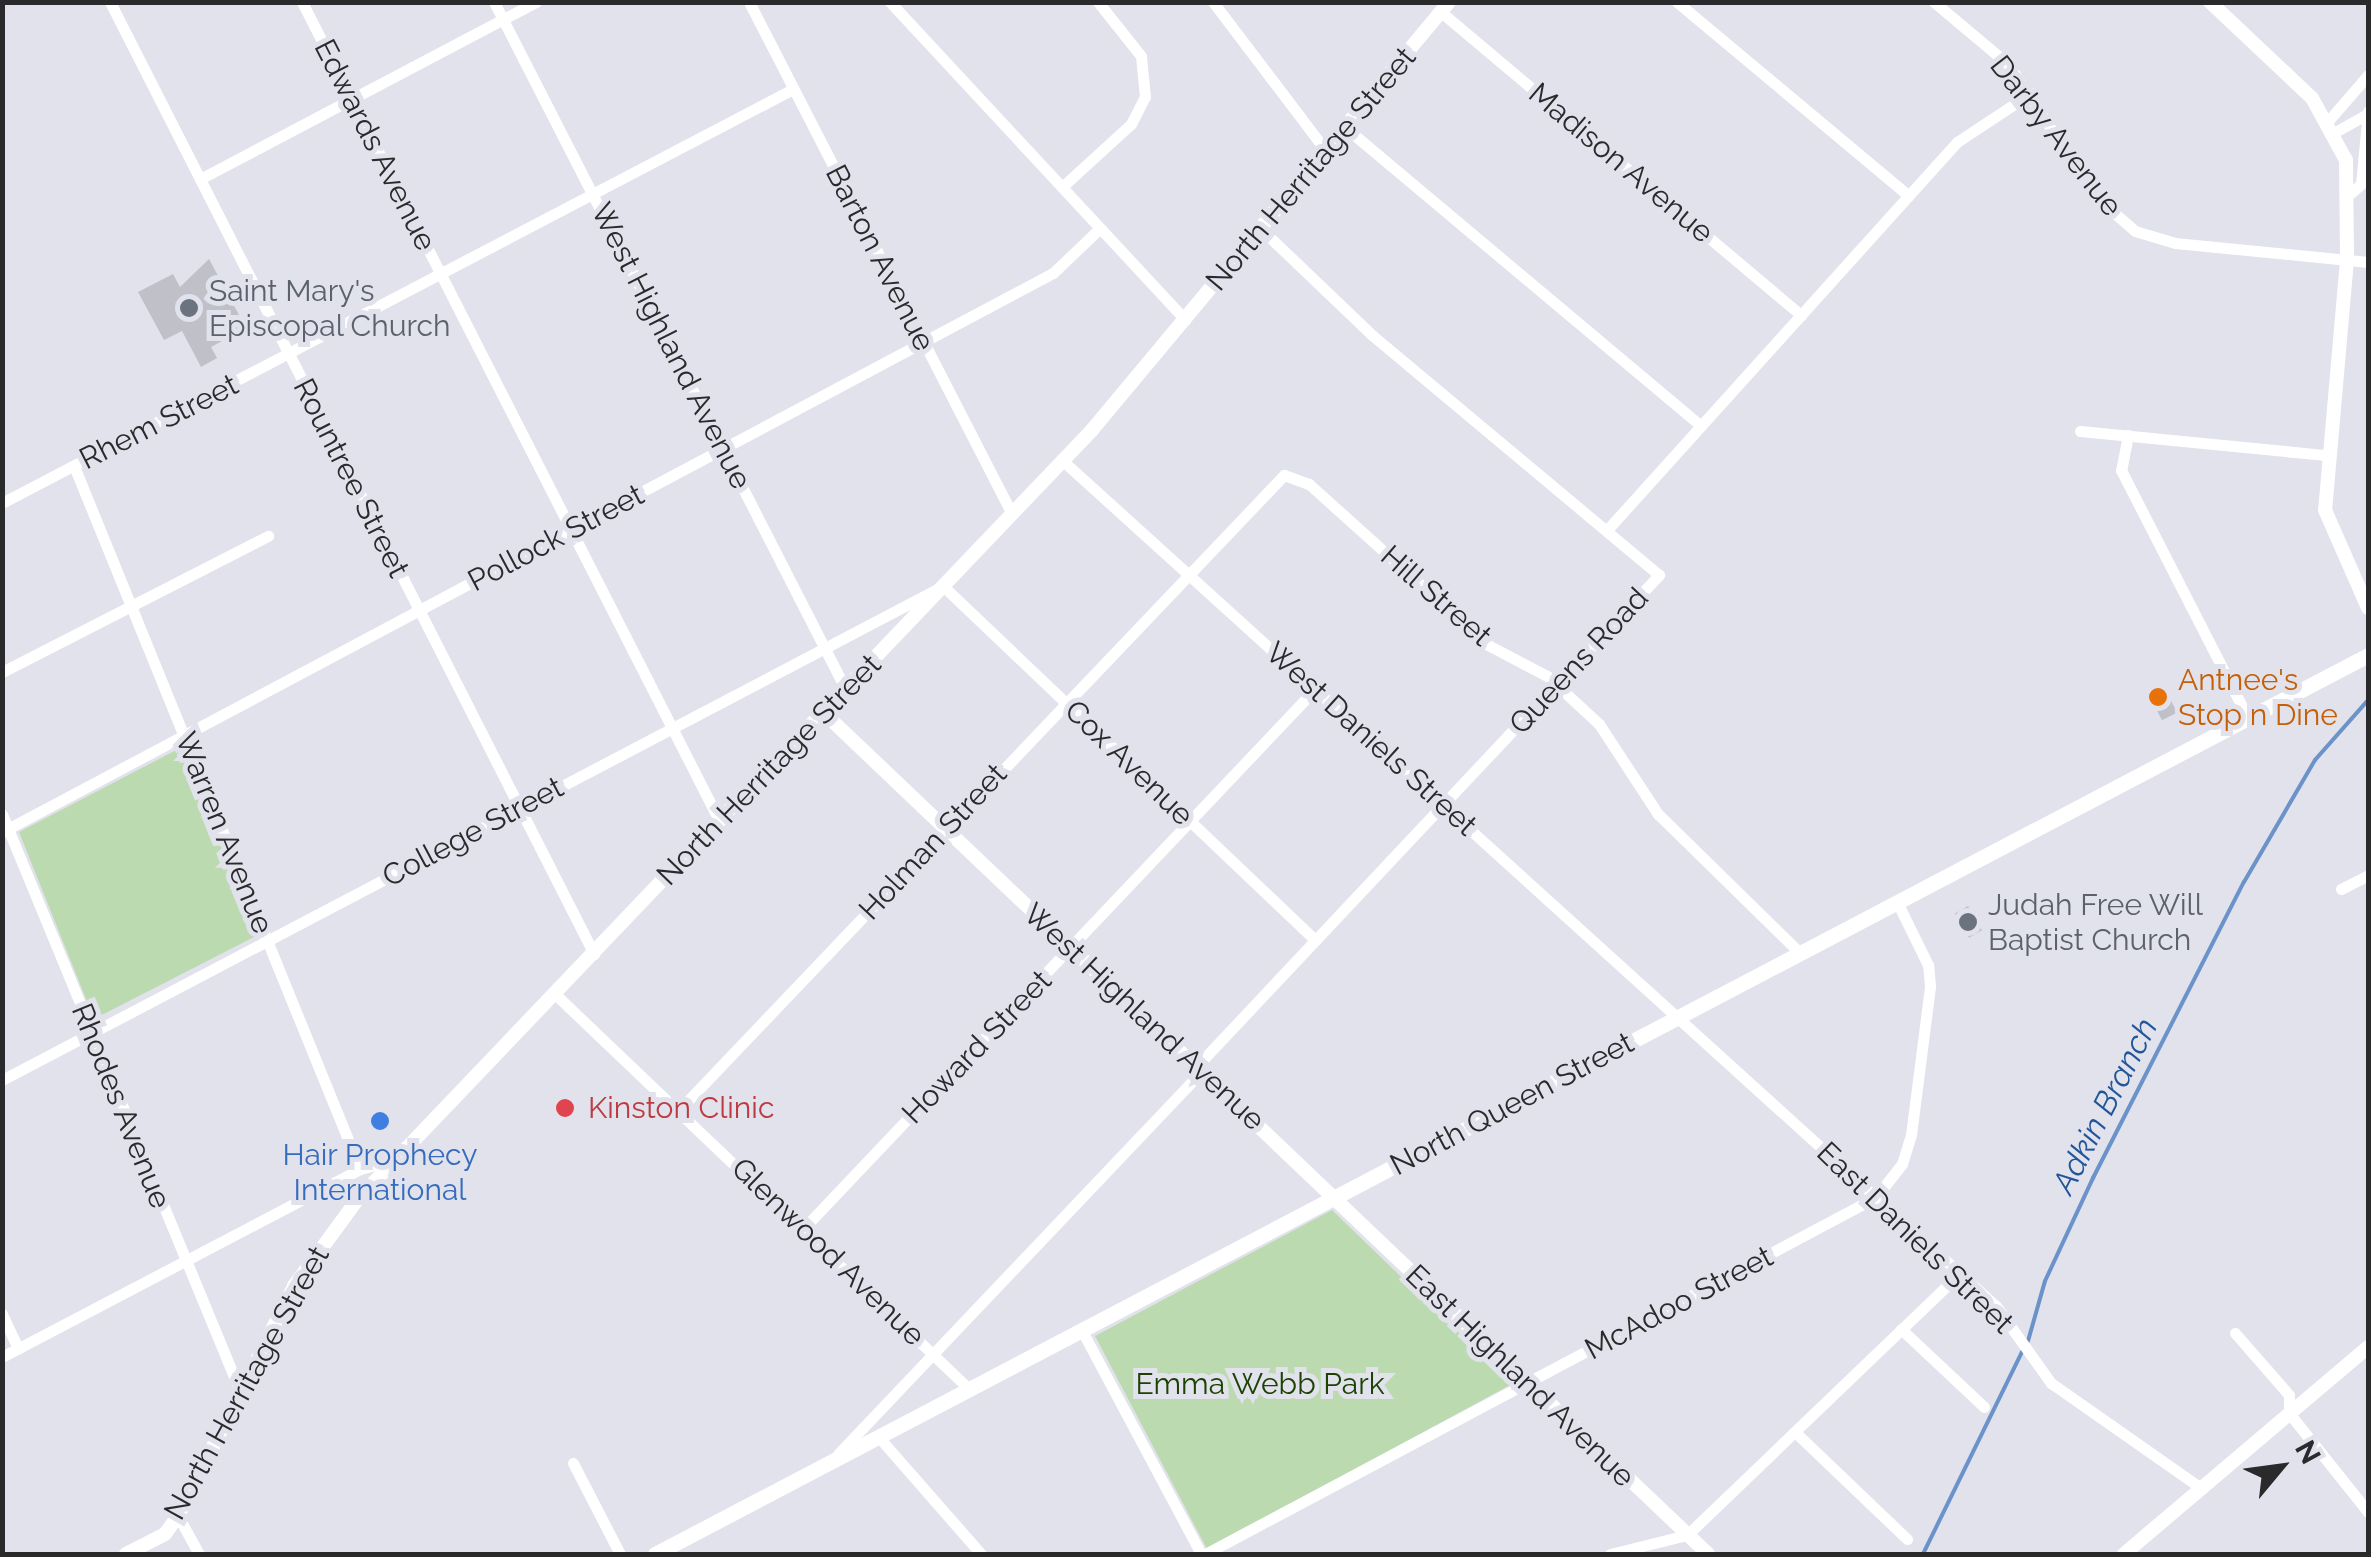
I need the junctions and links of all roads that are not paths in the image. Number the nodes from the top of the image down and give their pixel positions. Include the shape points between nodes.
1 (110, 2) edge
2 (302, 2) edge
3 (494, 2) edge
4 (536, 2) edge
5 (750, 2) edge
6 (890, 2) edge
7 (1098, 2) edge
8 (1213, 2) edge
9 (1677, 2) edge
10 (1934, 2) edge
11 (2210, 2) edge
12 (1445, 7) edge
13 (503, 20) junction
14 (2368, 66) edge
15 (2368, 76) edge
16 (793, 88) junction
17 (2031, 93) junction
18 (352, 100) junction
19 (2368, 113) edge
20 (2332, 126) junction
21 (1346, 128) junction
22 (1326, 152) junction
23 (200, 179) junction
24 (1062, 187) junction
25 (2351, 193) junction
26 (593, 194) junction
27 (1909, 196) junction
28 (1260, 228) junction
29 (1099, 229) junction
30 (2347, 260) junction
31 (2368, 262) edge
32 (441, 274) junction
33 (1802, 315) junction
34 (1185, 320) junction
35 (924, 343) junction
36 (289, 355) junction
37 (1701, 426) junction
38 (2080, 432) dead end
39 (2128, 435) junction
40 (723, 449) junction
41 (2326, 456) junction
42 (1063, 461) junction
43 (74, 466) junction
44 (2, 503) edge
45 (1012, 514) junction
46 (571, 530) junction
47 (1607, 530) junction
48 (268, 536) dead end
49 (1188, 576) junction
50 (943, 586) junction
51 (132, 605) junction
52 (2368, 608) edge
53 (420, 611) junction
54 (824, 646) junction
55 (2368, 655) edge
56 (2, 672) edge
57 (1557, 686) junction
58 (1315, 689) junction
59 (846, 690) junction
60 (1066, 703) junction
61 (824, 713) junction
62 (2248, 718) junction
63 (672, 726) junction
64 (185, 737) junction
65 (1444, 804) junction
66 (519, 808) junction
67 (2, 814) edge
68 (1192, 820) junction
69 (720, 822) junction
70 (946, 828) junction
71 (6, 831) edge
72 (2368, 875) edge
73 (2341, 888) dead end
74 (1897, 902) junction
75 (1315, 940) junction
76 (268, 941) junction
77 (1070, 948) junction
78 (594, 954) junction
79 (1801, 954) junction
80 (555, 994) junction
81 (1678, 1018) junction
82 (92, 1033) junction
83 (1198, 1070) junction
84 (2, 1080) edge
85 (680, 1109) junction
86 (393, 1160) junction
87 (360, 1169) junction
88 (1334, 1197) junction
89 (1876, 1197) junction
90 (803, 1230) junction
91 (182, 1260) junction
92 (1960, 1273) junction
93 (2, 1314) edge
94 (1081, 1329) junction
95 (1902, 1329) junction
96 (2235, 1333) dead end
97 (2368, 1347) edge
98 (18, 1349) junction
99 (934, 1354) junction
100 (2, 1357) edge
101 (1526, 1384) junction
102 (968, 1388) junction
103 (242, 1396) junction
104 (1984, 1406) dead end
105 (2290, 1414) junction
106 (1794, 1432) junction
107 (883, 1442) dead end
108 (838, 1454) junction
109 (573, 1463) dead end
110 (2201, 1488) junction
111 (2368, 1512) edge
112 (178, 1516) junction
113 (1687, 1535) junction
114 (1907, 1539) dead end
115 (126, 1554) edge
116 (199, 1554) edge
117 (620, 1554) edge
118 (655, 1554) edge
119 (981, 1554) edge
120 (1203, 1554) edge
121 (1610, 1554) edge
122 (1708, 1554) edge
123 (2124, 1554) edge

1 - 23 street, Rountree Street
2 - 18 street, Edwards Avenue
3 - 13 street, West Highland Avenue
4 - 13 street
5 - 16 street, Barton Avenue
6 - 24 street
7 - 24 street via 1141,56 1145,97 1131,124
8 - 22 street
9 - 27 street
10 - 17 street, Darby Avenue
11 - 20 street
12 - 21 street, North Herritage Street
12 - 33 street, Madison Avenue
13 - 18 street
13 - 26 street, West Highland Avenue
14 - 15 street
15 - 20 street
16 - 26 street, Rhem Street
16 - 35 street, Barton Avenue
17 - 27 street via 1971,128
17 - 30 street, Darby Avenue via 2096,197 2135,232 2175,244
18 - 23 street
18 - 32 street, Edwards Avenue
19 - 20 street
19 - 25 street via 2361,184
20 - 25 street
21 - 22 street, North Herritage Street
21 - 37 street
22 - 28 street, North Herritage Street
23 - 36 street, Rountree Street
24 - 29 street
25 - 30 street
26 - 32 street, Rhem Street
26 - 40 street, West Highland Avenue
27 - 33 street
28 - 34 street, North Herritage Street
28 - 47 street via 1372,334
29 - 34 street
29 - 35 street, Pollock Street via 1053,274
30 - 31 street, Darby Avenue
30 - 41 street
32 - 36 street, Rhem Street
32 - 46 street, Edwards Avenue
33 - 37 street
34 - 42 street, North Herritage Street
35 - 40 street, Pollock Street
35 - 45 street, Barton Avenue
36 - 43 street, Rhem Street
36 - 53 street, Rountree Street
37 - 47 street
38 - 39 street
39 - 41 street
39 - 62 street via 2121,470
40 - 46 street, Pollock Street
40 - 54 street, West Highland Avenue
41 - 52 street via 2329,526
42 - 45 street, North Herritage Street
42 - 49 street, West Daniels Street
43 - 44 street, Rhem Street
43 - 51 street, Warren Avenue
45 - 50 street, North Herritage Street
46 - 53 street, Pollock Street
46 - 63 street, Edwards Avenue
47 - 57 street, Queens Road via 1659,574
48 - 51 street
49 - 57 street, Hill Street via 1276,480 1293,475 1488,645
49 - 58 street, West Daniels Street
49 - 60 street, Holman Street
50 - 54 street, College Street
50 - 59 street, North Herritage Street
50 - 60 street, Cox Avenue
51 - 56 street
51 - 64 street, Warren Avenue
53 - 64 street, Pollock Street
53 - 66 street, Rountree Street
54 - 59 street, West Highland Avenue
54 - 63 street, College Street
55 - 62 main road, North Queen Street
57 - 65 street, Queens Road
57 - 79 street, Hill Street via 1599,724 1658,814
58 - 65 street, West Daniels Street
58 - 68 street, Howard Street
59 - 61 street, North Herritage Street
60 - 68 street, Cox Avenue
60 - 70 street, Holman Street
61 - 69 street, North Herritage Street
61 - 70 street, West Highland Avenue
62 - 74 main road, North Queen Street
63 - 66 street, College Street
63 - 69 street, Edwards Avenue
64 - 71 street, Pollock Street
64 - 76 street, Warren Avenue
65 - 75 street, Queens Road
65 - 81 street, West Daniels Street
66 - 76 street, College Street
66 - 78 street, Rountree Street
67 - 71 street, Rhodes Avenue
68 - 75 street, Cox Avenue
68 - 77 street, Howard Street
69 - 78 street, North Herritage Street
70 - 77 street, West Highland Avenue
70 - 85 street, Holman Street
71 - 82 street, Rhodes Avenue
72 - 73 street
74 - 79 main road, North Queen Street
74 - 89 street, McAdoo Street via 1928,965 1930,986 1911,1135 1902,1164
75 - 83 street, Queens Road
76 - 82 street, College Street
76 - 87 street, Warren Avenue
77 - 83 street, West Highland Avenue
77 - 90 street, Howard Street
78 - 80 street, North Herritage Street
79 - 81 main road, North Queen Street
80 - 85 street, Glenwood Avenue
80 - 86 street, North Herritage Street
81 - 88 main road, North Queen Street
81 - 89 street, East Daniels Street
82 - 84 street, College Street
82 - 91 street, Rhodes Avenue
83 - 88 street, West Highland Avenue
83 - 99 street, Queens Road
85 - 90 street, Glenwood Avenue
86 - 87 street
86 - 103 street, North Herritage Street via 312,1254
87 - 91 street
88 - 94 main road, North Queen Street
88 - 101 street, East Highland Avenue
89 - 92 street, East Daniels Street
89 - 101 street, McAdoo Street
90 - 99 street, Glenwood Avenue
91 - 98 street
91 - 103 street, Rhodes Avenue
92 - 95 street
92 - 110 street, East Daniels Street via 1996,1306 2051,1383
93 - 98 street
94 - 102 main road, North Queen Street
94 - 120 street
95 - 104 street
95 - 106 street
96 - 105 street via 2289,1395
97 - 105 street
98 - 100 street
99 - 102 street, Glenwood Avenue
99 - 108 street, Queens Road
101 - 113 street, East Highland Avenue
101 - 120 street, McAdoo Street
102 - 108 main road, North Queen Street
103 - 112 street, North Herritage Street
105 - 110 street
105 - 111 street
106 - 113 street
106 - 114 street
107 - 119 street
108 - 118 main road, North Queen Street
109 - 117 street
110 - 123 street
112 - 115 street, North Herritage Street via 165,1534
112 - 116 street
113 - 121 street
113 - 122 street, East Highland Avenue

